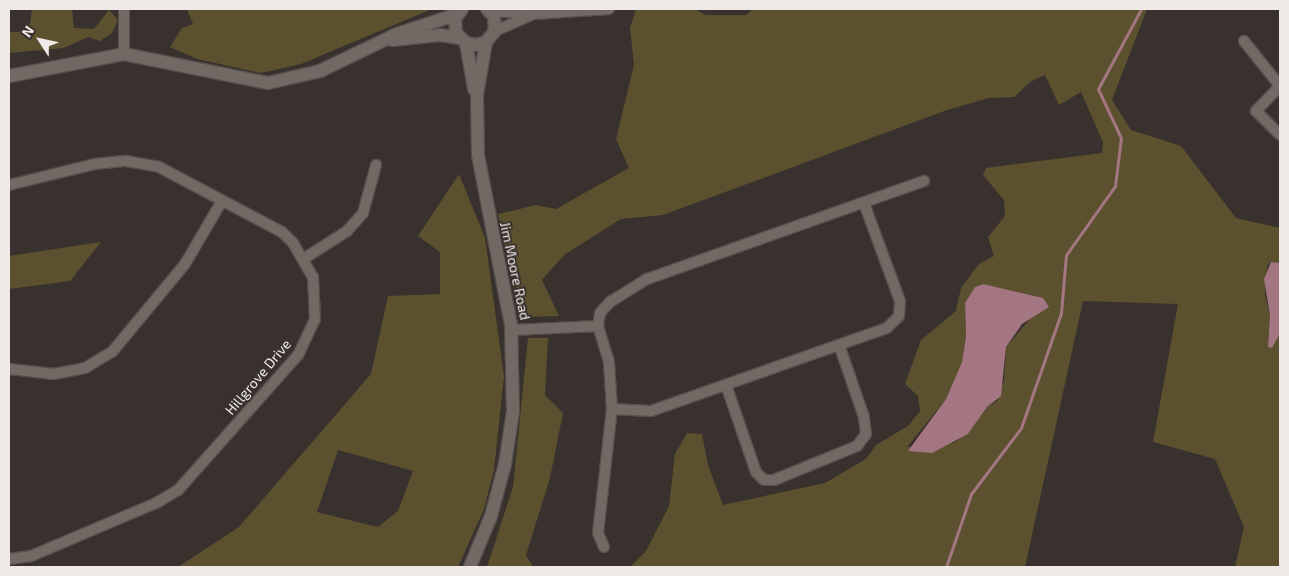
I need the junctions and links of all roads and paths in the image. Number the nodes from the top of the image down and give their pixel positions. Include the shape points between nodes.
1 (124, 9) edge
2 (609, 9) edge
3 (489, 10) edge
4 (548, 11) edge
5 (460, 12) edge
6 (534, 14) junction
7 (495, 31) junction
8 (392, 40) junction
9 (463, 40) junction
10 (1244, 41) dead end
11 (486, 42) junction
12 (124, 54) junction
13 (9, 76) edge
14 (1280, 86) edge
15 (477, 95) junction
16 (1280, 135) edge
17 (376, 165) dead end
18 (924, 182) dead end
19 (9, 185) edge
20 (222, 201) junction
21 (864, 203) junction
22 (304, 258) junction
23 (598, 326) junction
24 (512, 330) junction
25 (839, 345) junction
26 (10, 369) dead end
27 (726, 385) junction
28 (612, 409) junction
29 (604, 547) dead end
30 (9, 559) edge
31 (470, 567) edge

1 - 12 street
2 - 4 street
3 - 6 street
3 - 7 street
4 - 6 street
5 - 8 street via 397,34
5 - 9 street, Jim Moore Road via 455,26
6 - 7 street
7 - 11 street
8 - 9 street via 440,35
8 - 12 street via 320,71 268,83
9 - 11 street
9 - 15 street, Jim Moore Road
10 - 14 street
11 - 15 street, Jim Moore Road
12 - 13 street
14 - 16 street via 1256,111
15 - 24 street, Jim Moore Road via 481,183
17 - 22 street via 363,213 347,231
18 - 21 street
19 - 20 street, Hillgrove Drive via 95,164 126,161 159,167
20 - 22 street, Hillgrove Drive via 282,232
20 - 26 street via 186,264 112,352 85,368 54,374
21 - 23 street via 647,279 610,302 600,313
21 - 25 street via 900,301 899,316 887,328
22 - 30 street, Hillgrove Drive via 314,277 315,320 298,355 178,490 156,503 31,556
23 - 24 street
23 - 28 street via 609,362
24 - 31 street, Jim Moore Road via 513,411 505,464 491,516
25 - 27 street
25 - 27 street via 864,417 866,434 856,446 774,480 764,480 756,472
27 - 28 street via 651,411
28 - 29 street via 598,533

